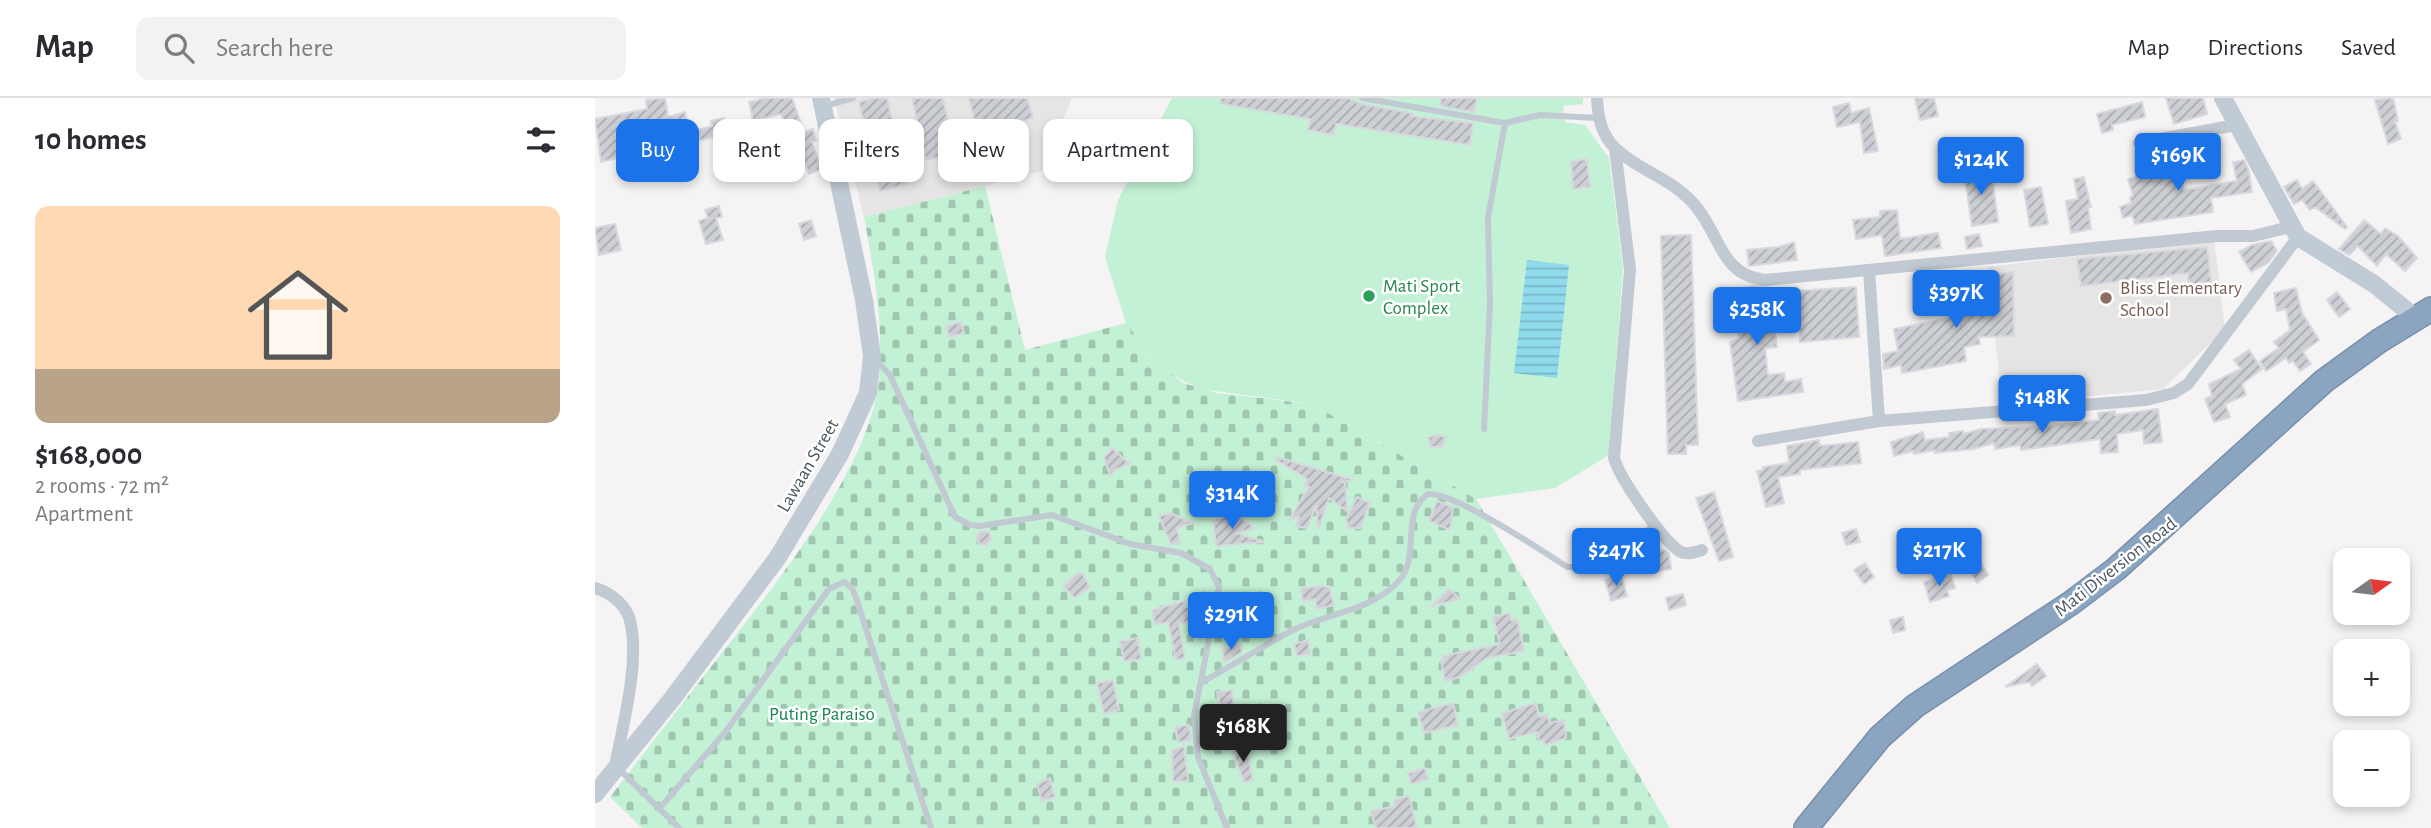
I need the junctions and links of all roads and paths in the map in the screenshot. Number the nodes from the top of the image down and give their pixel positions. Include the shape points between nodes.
1 (853, 98) edge
2 (1362, 98) edge
3 (1597, 98) edge
4 (2223, 98) edge
5 (822, 102) edge
6 (1598, 118) junction
7 (1506, 123) junction
8 (2236, 125) junction
9 (2139, 143) dead end
10 (1615, 148) junction
11 (2294, 232) junction
12 (1869, 270) junction
13 (2424, 314) edge
14 (872, 356) junction
15 (1878, 422) junction
16 (1484, 429) dead end
17 (1758, 441) dead end
18 (1653, 522) junction
19 (1702, 550) dead end
20 (595, 588) edge
21 (1202, 682) junction
22 (615, 766) junction
23 (595, 794) edge
24 (659, 808) junction
25 (679, 828) edge
26 (931, 828) edge
27 (1227, 828) edge
28 (1806, 828) edge

1 - 5 lane
2 - 7 lane
3 - 6 street
4 - 8 street
5 - 14 street, Lawaan Street via 865,300
6 - 7 lane via 1540,116
6 - 10 street
7 - 16 lane via 1488,218 1490,304
8 - 9 street
8 - 11 street
10 - 12 street via 1678,187 1699,210 1729,262 1750,278
10 - 18 street via 1630,270 1614,458 1618,472
11 - 12 street
11 - 13 street
11 - 15 street via 2188,384 2174,393 2146,400
12 - 15 street
13 - 28 highway, Mati Diversion Road via 2324,381 2116,569 1915,706 1880,737
14 - 21 lane via 890,375 955,517 962,522 987,526 1052,515 1130,544 1181,553 1210,569 1219,587
14 - 22 street, Lawaan Street via 868,393 857,420 778,557 672,699
15 - 17 street
18 - 19 street via 1680,551
18 - 21 lane via 1646,536 1616,558 1582,568 1567,567 1474,510 1428,494 1413,517 1412,556 1401,579 1386,593 1370,604 1292,631
20 - 22 street via 609,592 631,624 632,657
21 - 27 lane via 1194,716 1198,757
22 - 23 street, Lawaan Street
22 - 24 lane
24 - 25 lane
24 - 26 lane via 726,731 829,589 843,582 856,598

